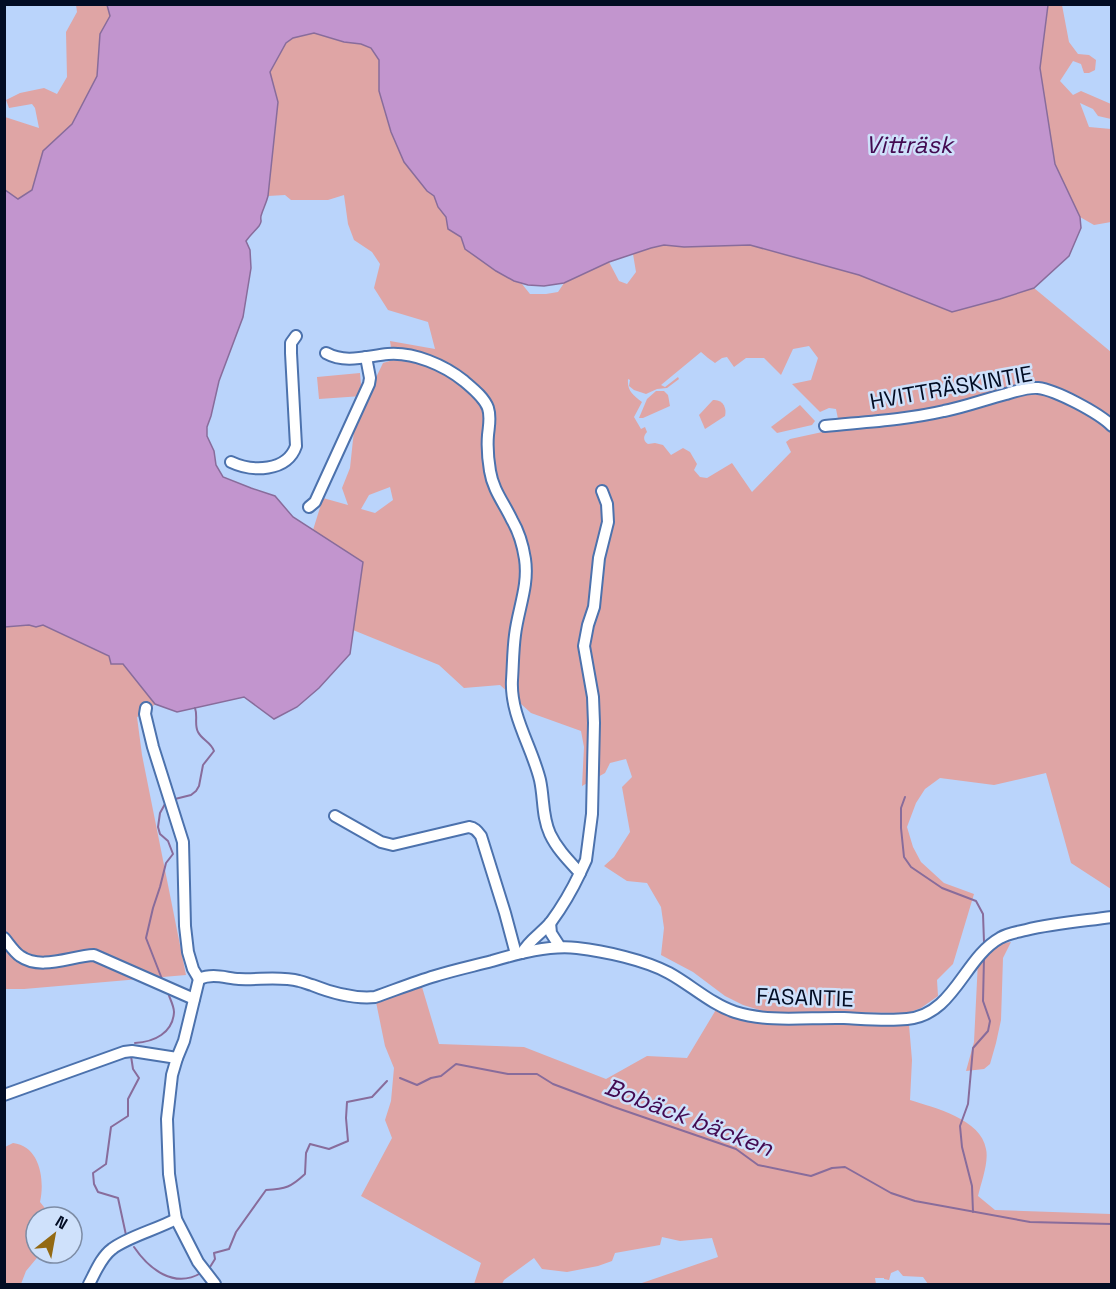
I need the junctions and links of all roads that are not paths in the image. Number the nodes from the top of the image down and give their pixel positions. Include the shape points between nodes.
1 (296, 336) dead end
2 (326, 353) dead end
3 (366, 357) junction
4 (825, 426) dead end
5 (1112, 426) edge
6 (231, 462) dead end
7 (602, 491) dead end
8 (309, 507) dead end
9 (146, 708) dead end
10 (335, 816) dead end
11 (580, 873) junction
12 (1112, 916) edge
13 (550, 923) junction
14 (4, 938) edge
15 (560, 947) junction
16 (519, 954) junction
17 (199, 979) junction
18 (194, 999) junction
19 (177, 1058) junction
20 (4, 1095) edge
21 (176, 1219) junction
22 (89, 1284) edge
23 (215, 1284) edge

1 - 6 street via 291,343 294,452 289,459 273,466 252,468
2 - 3 street via 350,360
3 - 8 street via 369,384 315,502
3 - 11 street via 400,354 429,362 462,380 487,405 492,480 520,538 525,558 526,580 515,636 512,696 540,781 550,834
4 - 5 street, HVITTRÄSKINTIE via 934,414 1036,388 1094,411
7 - 11 street via 608,522 584,646 593,697 594,735 592,814 586,860
9 - 17 street via 153,747 183,842 188,952
10 - 16 street via 388,845 469,827 477,830
11 - 13 street
12 - 15 street, FASANTIE via 1007,934 983,951 937,1007 919,1017 892,1020 779,1019 746,1014 725,1007 648,964
13 - 15 street
13 - 16 street
14 - 18 street via 31,963 94,955
15 - 16 street, FASANTIE
16 - 17 street, FASANTIE via 366,998 299,980 214,976
17 - 18 street
18 - 19 street
19 - 20 street via 124,1052
19 - 21 street via 167,1119
21 - 22 street via 111,1250
21 - 23 street via 198,1262

